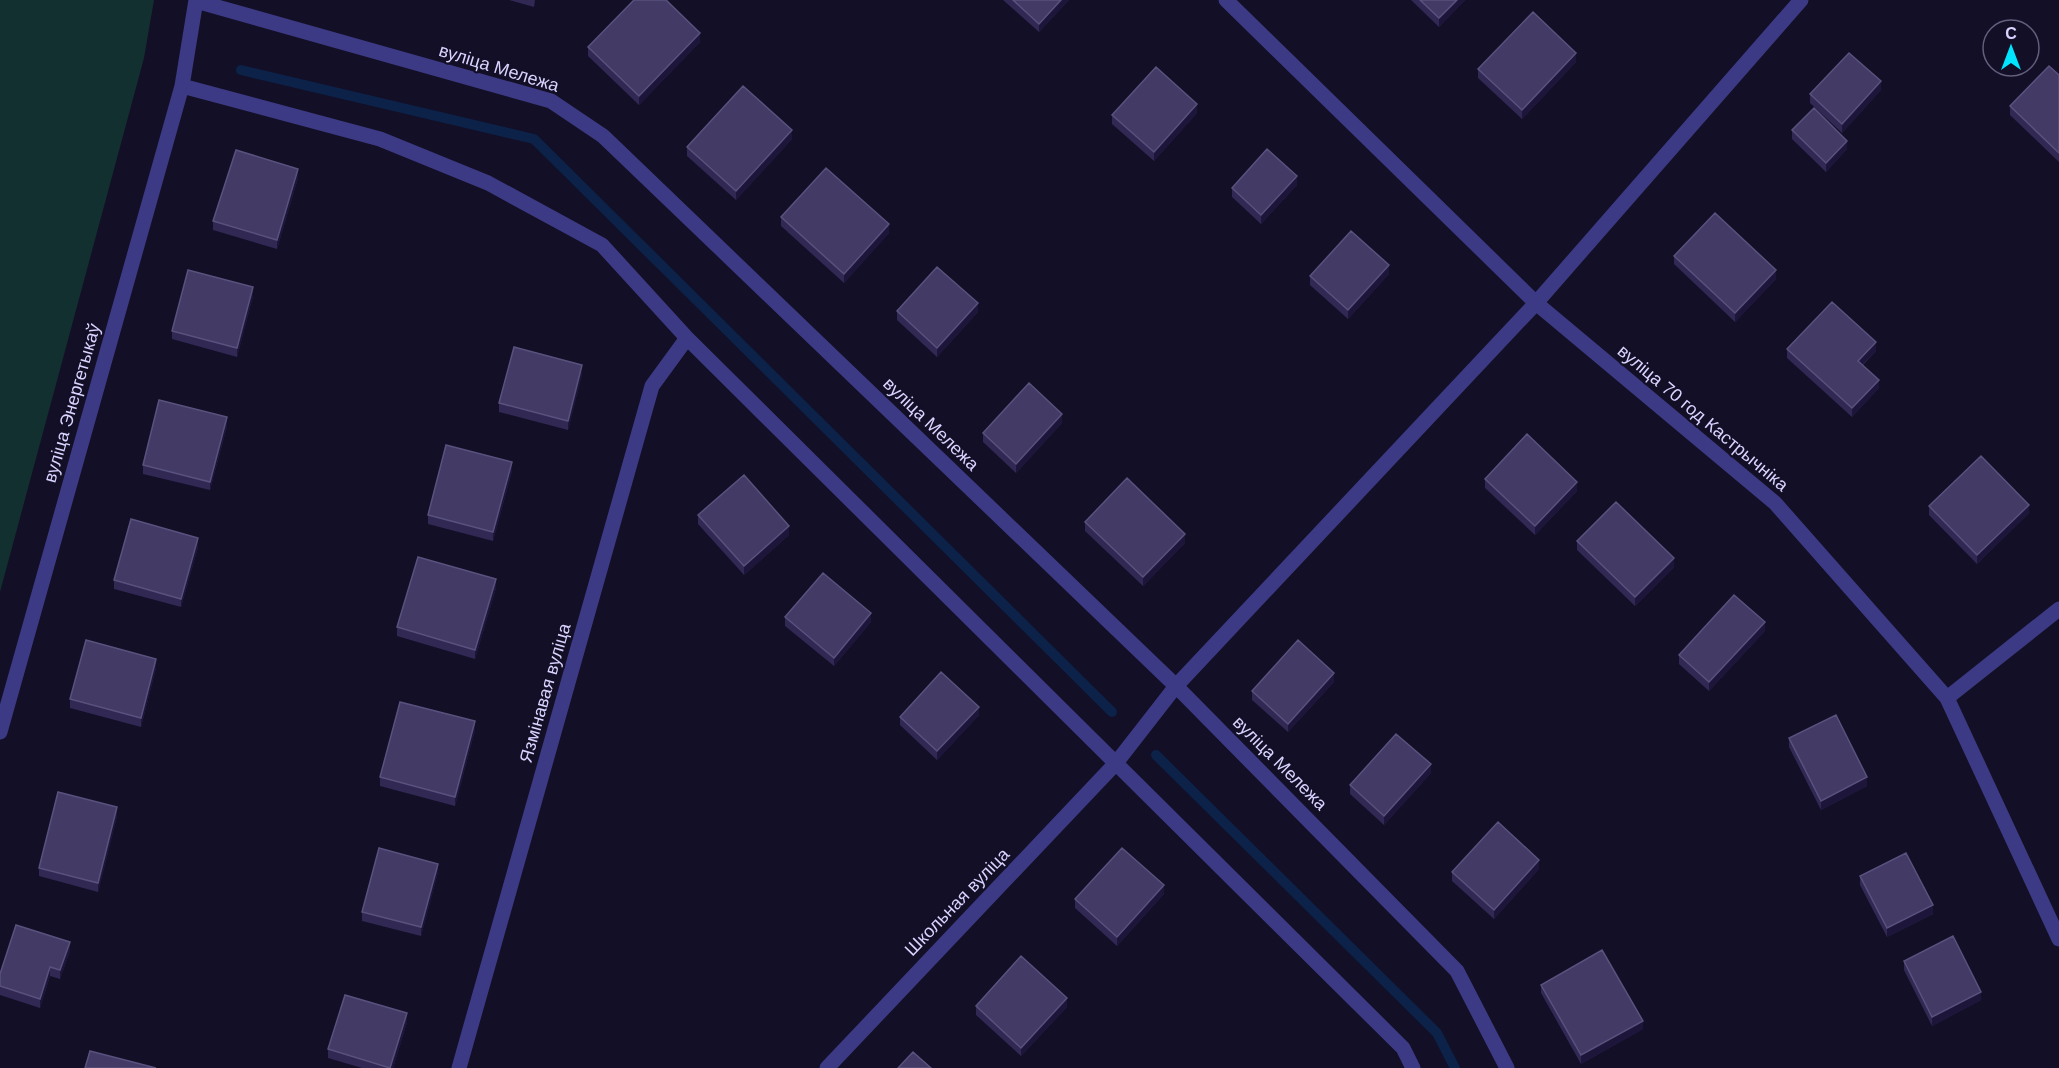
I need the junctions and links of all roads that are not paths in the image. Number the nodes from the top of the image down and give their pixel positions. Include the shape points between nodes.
1 (196, 0) edge
2 (1226, 0) edge
3 (1801, 0) edge
4 (182, 86) junction
5 (1536, 303) junction
6 (687, 338) junction
7 (2059, 609) edge
8 (1176, 686) junction
9 (1947, 698) junction
10 (0, 732) edge
11 (1116, 763) junction
12 (2059, 939) edge
13 (459, 1068) edge
14 (827, 1068) edge
15 (1413, 1068) edge
16 (1507, 1068) edge

1 - 4 street, вуліца Энергетыкаў
1 - 8 street, вуліца Мележа via 551,101 603,136
2 - 5 street, вуліца 70 год Кастрычніка
3 - 5 street, Школьная вуліца
4 - 6 street via 380,139 488,183 602,245
4 - 10 street, вуліца Энергетыкаў
5 - 8 street, Школьная вуліца
5 - 9 street, вуліца 70 год Кастрычніка via 1775,503
6 - 11 street
6 - 13 street, Язмінавая вуліца via 652,386
7 - 9 street
8 - 11 street, Школьная вуліца
8 - 16 street, вуліца Мележа via 1457,971
9 - 12 street, вуліца 70 год Кастрычніка
11 - 14 street, Школьная вуліца
11 - 15 street via 1403,1048

